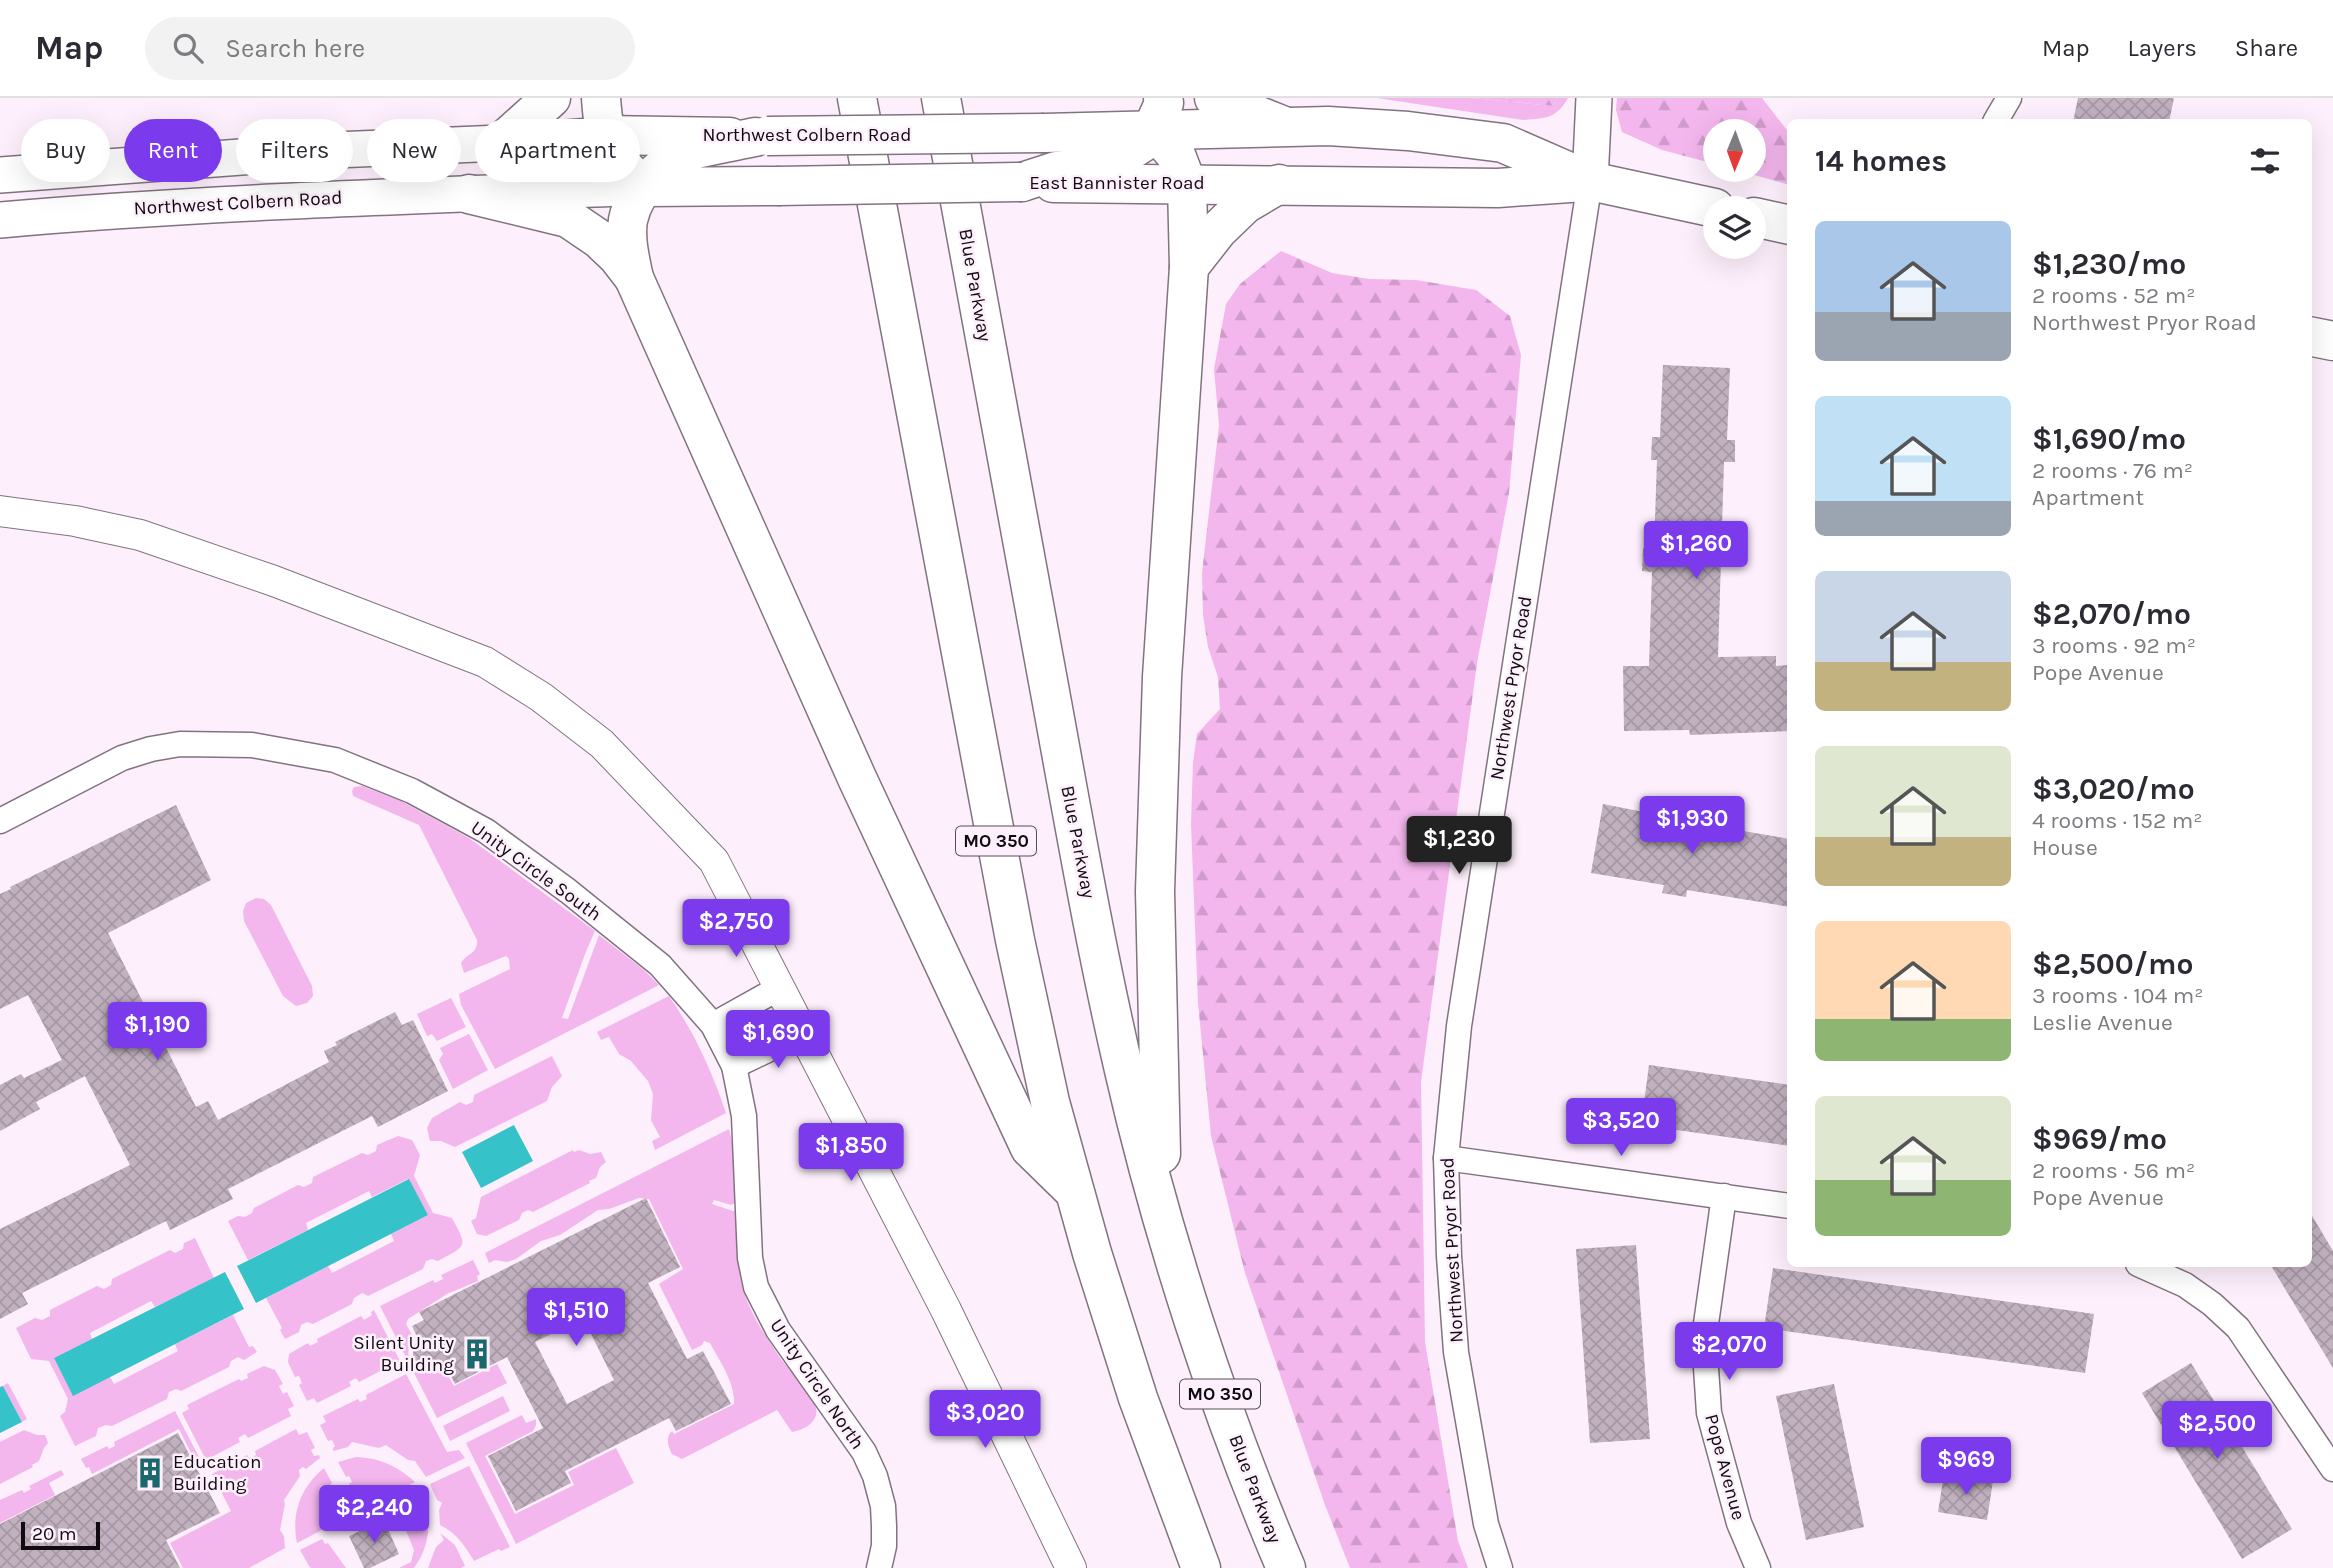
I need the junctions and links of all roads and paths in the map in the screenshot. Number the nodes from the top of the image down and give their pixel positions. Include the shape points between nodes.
1 (551, 98) edge
2 (857, 98) edge
3 (941, 98) edge
4 (1214, 98) edge
5 (1594, 98) edge
6 (2010, 98) edge
7 (1158, 113) edge
8 (603, 116) edge
9 (528, 119) edge
10 (1997, 119) edge
11 (2014, 119) edge
12 (1284, 126) junction
13 (761, 137) junction
14 (475, 144) edge
15 (0, 176) edge
16 (1590, 181) junction
17 (1022, 182) junction
18 (1187, 184) junction
19 (1279, 184) junction
20 (645, 187) junction
21 (470, 194) junction
22 (1703, 205) edge
23 (0, 220) edge
24 (1766, 220) edge
25 (1787, 224) edge
26 (1189, 268) junction
27 (634, 278) junction
28 (2312, 337) edge
29 (2333, 341) edge
30 (0, 511) edge
31 (0, 821) edge
32 (779, 988) junction
33 (713, 1025) junction
34 (803, 1033) junction
35 (734, 1066) junction
36 (744, 1116) joint
37 (1446, 1158) junction
38 (1075, 1191) junction
39 (1724, 1196) junction
40 (1787, 1206) edge
41 (1163, 1216) junction
42 (2145, 1267) edge
43 (2333, 1469) edge
44 (879, 1568) edge
45 (1071, 1568) edge
46 (1200, 1568) edge
47 (1286, 1568) edge
48 (1500, 1568) edge
49 (1758, 1568) edge

1 - 9 main road
2 - 38 main road, MO 350 via 1014,940
3 - 41 main road, Blue Parkway / MO 350 via 1086,887 1124,1072
4 - 12 main road
5 - 16 main road, Northwest Pryor Road
6 - 10 street
6 - 11 street
7 - 12 main road, East Bannister Road
7 - 13 main road, Northwest Colbern Road, bridge via 1044,133
7 - 17 main road via 1148,139 1113,158
7 - 18 main road
8 - 13 main road, Northwest Colbern Road
8 - 20 main road via 623,169
12 - 16 main road, East Bannister Road via 1408,131 1503,144
13 - 20 main road via 695,150 668,162
14 - 15 main road, Northwest Colbern Road
16 - 19 main road, East Bannister Road via 1497,188
16 - 22 main road, East Bannister Road
16 - 37 street, Northwest Pryor Road via 1459,1026
17 - 18 main road, East Bannister Road
17 - 20 main road, East Bannister Road, bridge
18 - 19 main road, East Bannister Road
18 - 26 main road
19 - 26 main road via 1245,204
20 - 21 main road, Northwest Colbern Road
20 - 27 main road via 628,220
21 - 23 main road, Northwest Colbern Road via 319,198
21 - 27 main road via 568,218 608,247
24 - 25 main road
26 - 41 main road via 1162,677 1155,877
27 - 38 main road via 857,778 1030,1148
28 - 29 main road
30 - 32 street via 140,535 485,662 602,744 714,861
31 - 33 street, Unity Circle South via 122,758 151,749 180,744 253,745 335,760 412,791 485,831 660,965
32 - 33 street
32 - 34 street
33 - 35 street, Unity Circle South
34 - 35 street
34 - 45 street via 946,1310
35 - 36 street, Unity Circle South
36 - 44 street, Unity Circle North via 750,1258 756,1287 778,1330 864,1452 883,1506 884,1546
37 - 39 street
37 - 48 street, Northwest Pryor Road via 1456,1352 1486,1524
38 - 46 main road, MO 350 via 1138,1398
39 - 40 street
39 - 49 street, Pope Avenue via 1703,1338 1709,1413 1739,1523
41 - 47 main road, Blue Parkway / MO 350 via 1206,1355
42 - 43 street via 2185,1285 2238,1328

